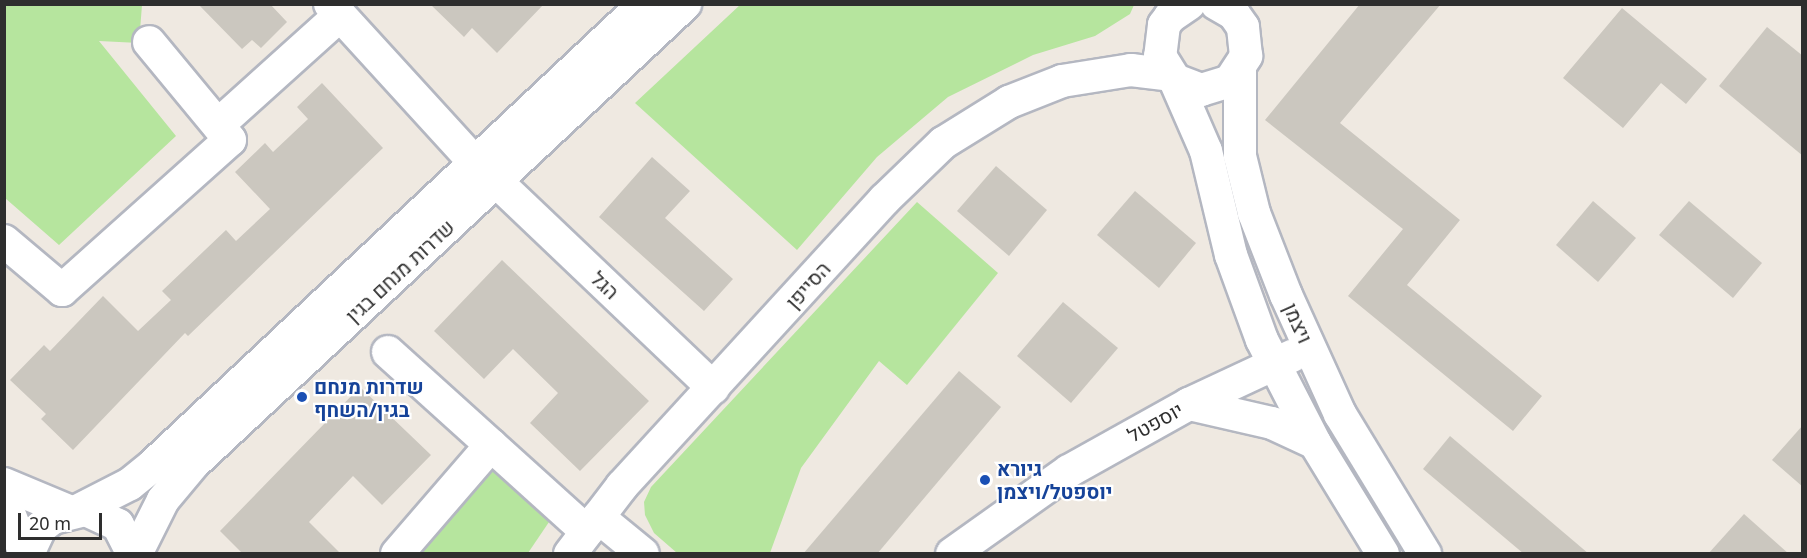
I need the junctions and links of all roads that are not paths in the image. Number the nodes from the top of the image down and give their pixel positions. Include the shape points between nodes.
1 (644, 4) edge
2 (685, 4) edge
3 (1226, 8) edge
4 (335, 10) edge
5 (1173, 13) edge
6 (149, 42) dead end
7 (1240, 70) junction
8 (1090, 74) junction
9 (1173, 77) junction
10 (218, 124) junction
11 (485, 172) junction
12 (4, 241) edge
13 (1309, 349) junction
14 (388, 352) dead end
15 (1274, 363) junction
16 (713, 388) junction
17 (1189, 404) junction
18 (1315, 443) junction
19 (491, 446) junction
20 (4, 484) edge
21 (4, 500) edge
22 (74, 511) junction
23 (585, 534) edge
24 (27, 554) edge
25 (134, 554) edge
26 (397, 554) edge
27 (643, 554) edge
28 (952, 554) edge
29 (1383, 554) edge
30 (1425, 554) edge

1 - 11 street, שדרות מנחם בגין
2 - 11 street, שדרות מנחם בגין
3 - 7 street, ויצמן via 1247,41
4 - 10 street
4 - 11 street, הגל
5 - 8 street, הסייפן
5 - 9 street, ויצמן via 1160,56
6 - 10 street
7 - 9 street, הסייפן via 1230,81 1210,89 1187,87
7 - 13 street, ויצמן via 1237,125 1244,182
8 - 9 street, הסייפן via 1131,70
8 - 16 street, הסייפן via 1009,102 943,143 884,200
9 - 15 street, ויצמן via 1197,125 1231,255
10 - 12 street via 230,140 62,290
11 - 16 street, הגל
11 - 22 street, שדרות מנחם בגין via 151,467 130,484
11 - 25 street, שדרות מנחם בגין via 187,471 163,500
13 - 15 street, יוספטל
13 - 30 street, ויצמן via 1340,414
14 - 19 street
15 - 17 street, יוספטל
15 - 18 street, ויצמן
16 - 23 street, הסייפן
17 - 18 street via 1272,423
17 - 28 street, יוספטל via 1069,471
18 - 29 street, ויצמן
19 - 23 street
19 - 26 street
20 - 22 street
21 - 24 street
22 - 24 street, שדרות מנחם בגין via 40,528
22 - 25 street via 102,515 118,525
23 - 27 street

